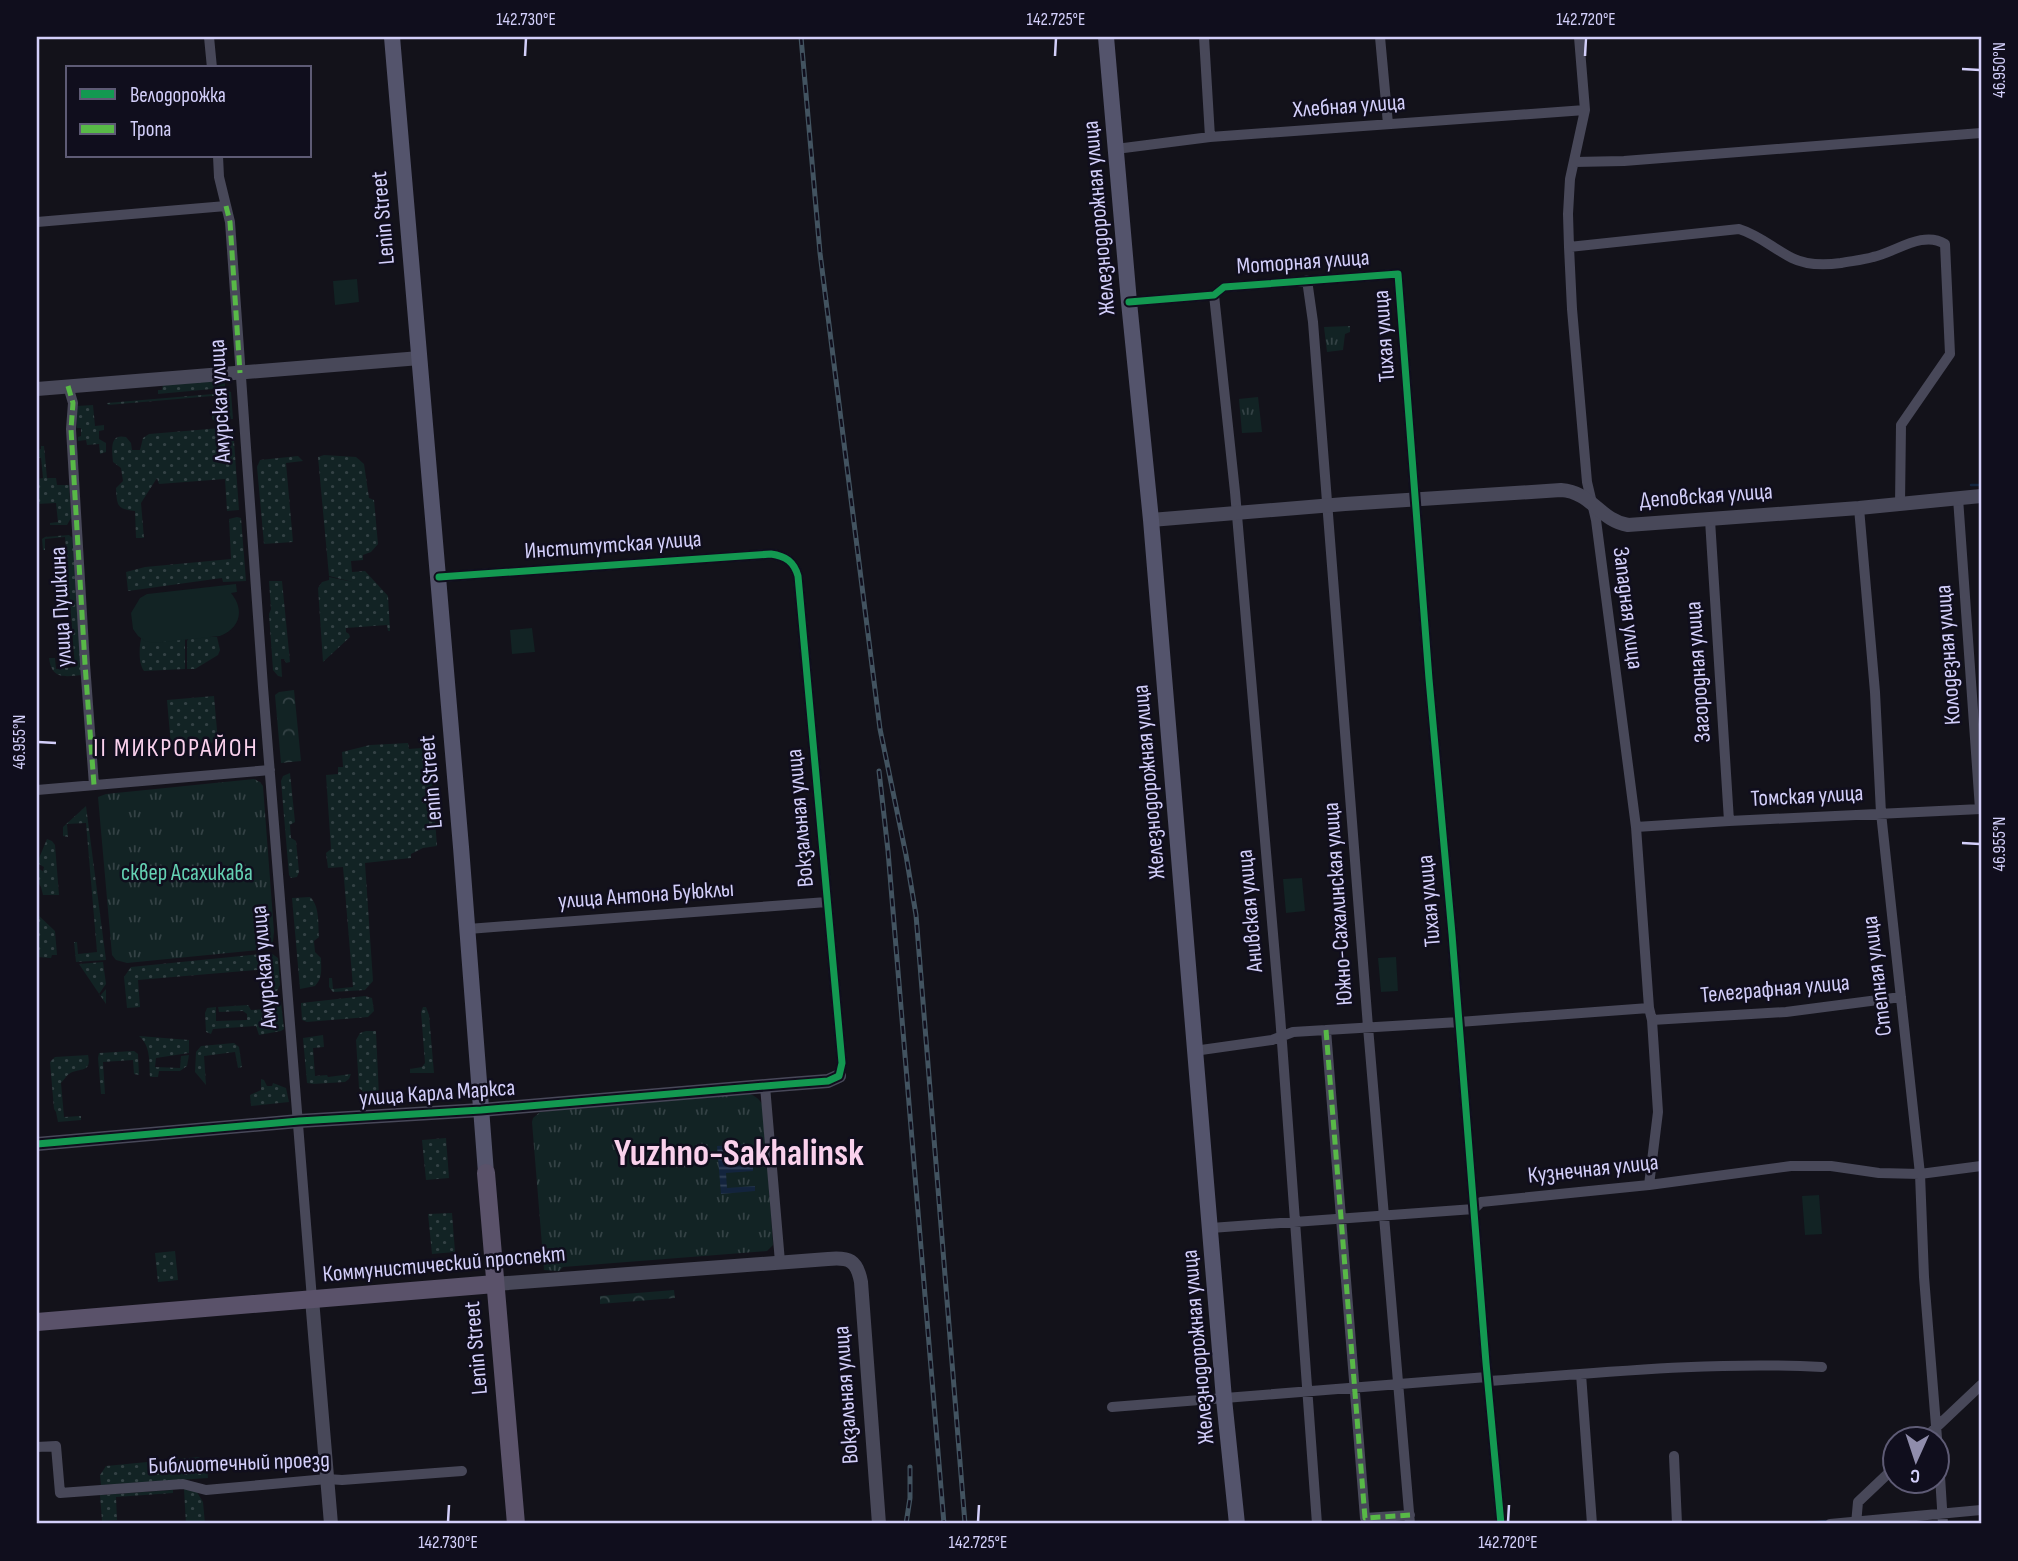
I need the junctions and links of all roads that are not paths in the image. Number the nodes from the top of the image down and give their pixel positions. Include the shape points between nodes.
1 (209, 37) edge
2 (392, 37) edge
3 (1106, 37) edge
4 (1204, 37) edge
5 (1380, 37) edge
6 (1579, 37) edge
7 (212, 66) edge
8 (1586, 110) junction
9 (1388, 124) junction
10 (1981, 133) edge
11 (1210, 137) junction
12 (1116, 149) junction
13 (218, 158) edge
14 (1574, 162) junction
15 (226, 206) junction
16 (37, 222) edge
17 (1569, 247) junction
18 (1398, 274) joint
19 (1307, 280) junction
20 (1214, 295) junction
21 (1129, 302) junction
22 (420, 358) junction
23 (240, 373) junction
24 (68, 386) junction
25 (37, 389) edge
26 (1981, 496) edge
27 (1958, 498) junction
28 (1415, 500) junction
29 (1591, 502) junction
30 (1900, 504) junction
31 (1326, 505) junction
32 (1859, 508) junction
33 (1237, 513) junction
34 (1150, 520) junction
35 (1710, 520) junction
36 (789, 559) joint
37 (439, 577) junction
38 (270, 770) junction
39 (94, 785) junction
40 (37, 790) edge
41 (1980, 809) edge
42 (1881, 813) junction
43 (1729, 821) junction
44 (1636, 827) junction
45 (827, 902) junction
46 (468, 929) junction
47 (1901, 997) junction
48 (1651, 1014) junction
49 (1459, 1022) junction
50 (1368, 1027) junction
51 (1326, 1030) junction
52 (1282, 1035) junction
53 (1194, 1051) junction
54 (839, 1076) joint
55 (765, 1086) junction
56 (481, 1110) junction
57 (299, 1121) junction
58 (37, 1144) edge
59 (1981, 1166) edge
60 (486, 1173) joint
61 (1920, 1174) junction
62 (1649, 1185) junction
63 (1474, 1209) junction
64 (1384, 1216) junction
65 (1341, 1219) junction
66 (1296, 1221) junction
67 (1211, 1228) junction
68 (780, 1262) junction
69 (854, 1264) joint
70 (495, 1284) junction
71 (312, 1299) junction
72 (37, 1322) edge
73 (1822, 1367) dead end
74 (1581, 1374) junction
75 (1488, 1379) junction
76 (1398, 1383) junction
77 (1981, 1385) edge
78 (1355, 1387) junction
79 (1307, 1391) junction
80 (1224, 1399) junction
81 (1112, 1407) dead end
82 (1936, 1424) edge
83 (1945, 1424) edge
84 (37, 1447) edge
85 (1674, 1456) dead end
86 (462, 1471) dead end
87 (327, 1479) junction
88 (1882, 1479) edge
89 (1941, 1494) edge
90 (1981, 1510) edge
91 (1943, 1519) edge
92 (1410, 1520) edge
93 (1856, 1523) edge
94 (331, 1524) edge
95 (516, 1524) edge
96 (879, 1524) edge
97 (1237, 1524) edge
98 (1317, 1524) edge
99 (1501, 1524) edge
100 (1592, 1524) edge
101 (1677, 1524) edge
102 (1830, 1524) edge

1 - 7 street
2 - 22 main road, Lenin Street
3 - 12 main road, Железнодорожная улица
4 - 11 street
5 - 9 street
6 - 8 street, Западная улица
8 - 9 street, Хлебная улица
8 - 14 street, Западная улица
9 - 11 street, Хлебная улица
10 - 14 street
11 - 12 street, Хлебная улица
12 - 21 main road, Железнодорожная улица
13 - 15 street, Амурская улица
14 - 17 street, Западная улица
15 - 16 street
15 - 23 street, Амурская улица
17 - 29 street, Западная улица
17 - 30 street via 1740,229 1794,260 1838,263 1874,257 1924,239 1945,244 1950,354 1901,425
18 - 19 street, Моторная улица
18 - 28 street, Тихая улица
19 - 20 street, Моторная улица via 1224,288
19 - 31 street, Южно-Сахалинская улица
20 - 21 street, Моторная улица
20 - 33 street, Анивская улица
21 - 34 main road, Железнодорожная улица
22 - 23 street
22 - 37 main road, Lenin Street
23 - 24 street
23 - 38 street, Амурская улица
24 - 25 street
24 - 39 street, улица Пушкина
26 - 27 street, Деповская улица
27 - 30 street, Деповская улица
27 - 41 street, Колодезная улица
28 - 29 street, Деповская улица via 1561,490
28 - 31 street, Деповская улица
28 - 49 street, Тихая улица
29 - 35 street, Деповская улица via 1608,518 1628,525
29 - 44 street, Западная улица
30 - 32 street, Деповская улица
31 - 33 street, Деповская улица
31 - 50 street, Южно-Сахалинская улица
32 - 35 street, Деповская улица
32 - 42 street, Степная улица
33 - 34 street, Деповская улица
33 - 52 street, Анивская улица
34 - 53 main road, Железнодорожная улица
35 - 43 street, Загородная улица
36 - 37 street, Институтская улица via 771,554
36 - 45 street, Вокзальная улица via 798,576
37 - 46 main road, Lenin Street
38 - 39 street
38 - 57 street, Амурская улица
39 - 40 street
41 - 42 street, Томская улица
42 - 43 street, Томская улица
42 - 47 street, Степная улица
43 - 44 street, Томская улица
44 - 48 street, Западная улица
45 - 46 street, улица Антона Буюклы
45 - 54 street, Вокзальная улица via 842,1063
46 - 56 main road, Lenin Street
47 - 48 street, Телеграфная улица via 1786,1012
47 - 61 street, Степная улица
48 - 49 street, Телеграфная улица
48 - 62 street, Западная улица via 1658,1112
49 - 50 street, Телеграфная улица
49 - 63 street, Тихая улица
50 - 51 street, Телеграфная улица
50 - 64 street, Южно-Сахалинская улица
51 - 52 street, Телеграфная улица
51 - 65 street
52 - 53 street, Телеграфная улица
52 - 66 street, Анивская улица
53 - 67 main road, Железнодорожная улица
54 - 55 street, улица Карла Маркса
55 - 56 street, улица Карла Маркса
55 - 68 street
56 - 57 street, улица Карла Маркса
56 - 60 main road, Lenin Street
57 - 58 street, улица Карла Маркса
57 - 71 street, Амурская улица
59 - 61 street, Кузнечная улица
60 - 70 main road, Lenin Street
61 - 62 street, Кузнечная улица via 1791,1166
61 - 82 street, Степная улица
62 - 63 street, Кузнечная улица via 1481,1202
63 - 64 street, Кузнечная улица
63 - 75 street, Тихая улица
64 - 65 street, Кузнечная улица
64 - 76 street, Южно-Сахалинская улица
65 - 66 street, Кузнечная улица
65 - 78 street
66 - 67 street, Кузнечная улица
66 - 79 street, Анивская улица
67 - 80 main road, Железнодорожная улица
68 - 69 street, Коммунистический проспект via 841,1258
68 - 70 street, Коммунистический проспект
69 - 96 street, Вокзальная улица via 861,1282
70 - 71 main road, Коммунистический проспект
70 - 95 main road, Lenin Street
71 - 72 main road, Коммунистический проспект
71 - 87 street, Амурская улица
73 - 74 street via 1689,1367
74 - 75 street
74 - 100 street
75 - 76 street
75 - 99 street, Тихая улица
76 - 78 street
76 - 92 street, Южно-Сахалинская улица
77 - 83 street
78 - 79 street
78 - 92 street via 1365,1518
79 - 80 street
79 - 98 street, Анивская улица
80 - 81 street
80 - 97 main road, Железнодорожная улица
84 - 87 street, Библиотечный проезд via 56,1446 60,1493 183,1484 206,1490
85 - 101 street
86 - 87 street, Библиотечный проезд
87 - 94 street, Амурская улица
88 - 93 street via 1858,1502
89 - 91 street
90 - 91 street
91 - 93 street
93 - 102 street

